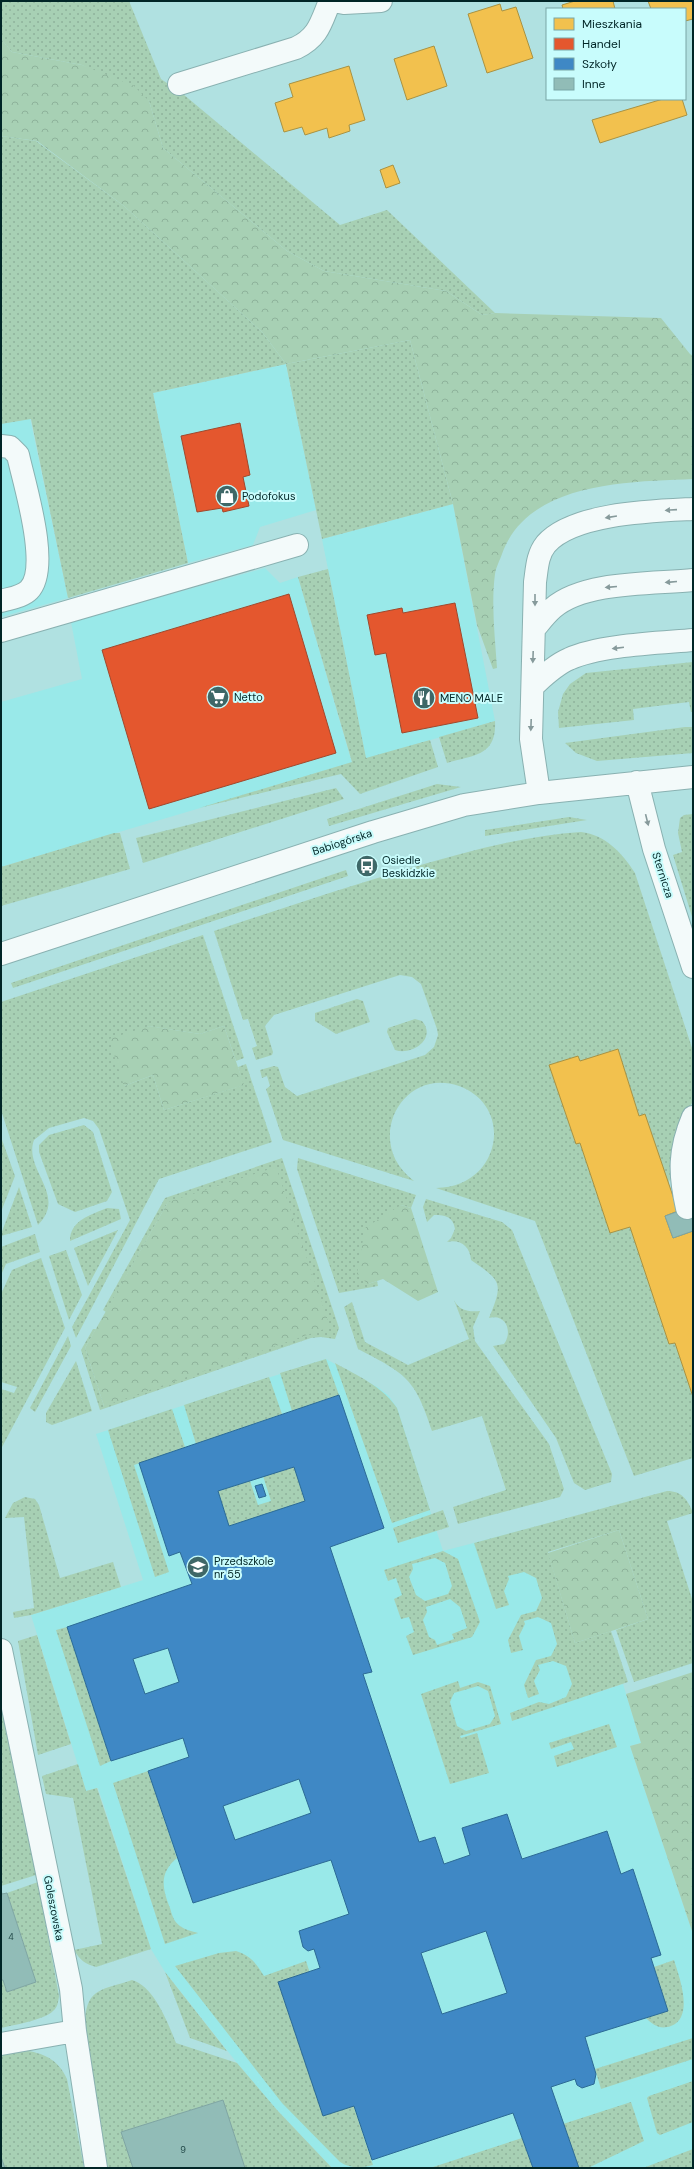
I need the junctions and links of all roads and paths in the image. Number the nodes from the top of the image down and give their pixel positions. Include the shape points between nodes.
1 (332, 1) edge
2 (381, 1) edge
3 (179, 84) dead end
4 (1, 446) edge
5 (693, 509) edge
6 (297, 545) dead end
7 (693, 580) edge
8 (1, 601) edge
9 (534, 629) junction
10 (1, 631) edge
11 (693, 640) edge
12 (532, 686) junction
13 (693, 777) edge
14 (638, 782) junction
15 (539, 793) junction
16 (1, 954) edge
17 (693, 967) edge
18 (693, 1117) edge
19 (687, 1208) dead end
20 (1, 1650) edge
21 (6, 1701) edge
22 (75, 2031) junction
23 (1, 2044) edge
24 (96, 2168) edge

1 - 2 street
1 - 3 street via 309,42
4 - 8 street via 10,448 18,455 35,532 38,566 30,589 22,595
5 -> 9 street via 587,521 562,531 546,544 538,558
6 - 10 street
7 -> 9 street via 600,588 575,594 553,608
9 -> 12 street
11 -> 12 street via 590,651 570,658 551,669
12 -> 15 street via 531,739
13 - 14 street, Babiogórska
14 - 15 street, Babiogórska
14 -> 17 street, Sternicza via 654,849
15 - 16 street, Babiogórska via 464,805 373,832
18 - 19 street via 681,1153 682,1181
20 - 21 street, Goleszowska
21 - 22 street, Goleszowska via 70,1989
22 - 23 street
22 - 24 street, Goleszowska

